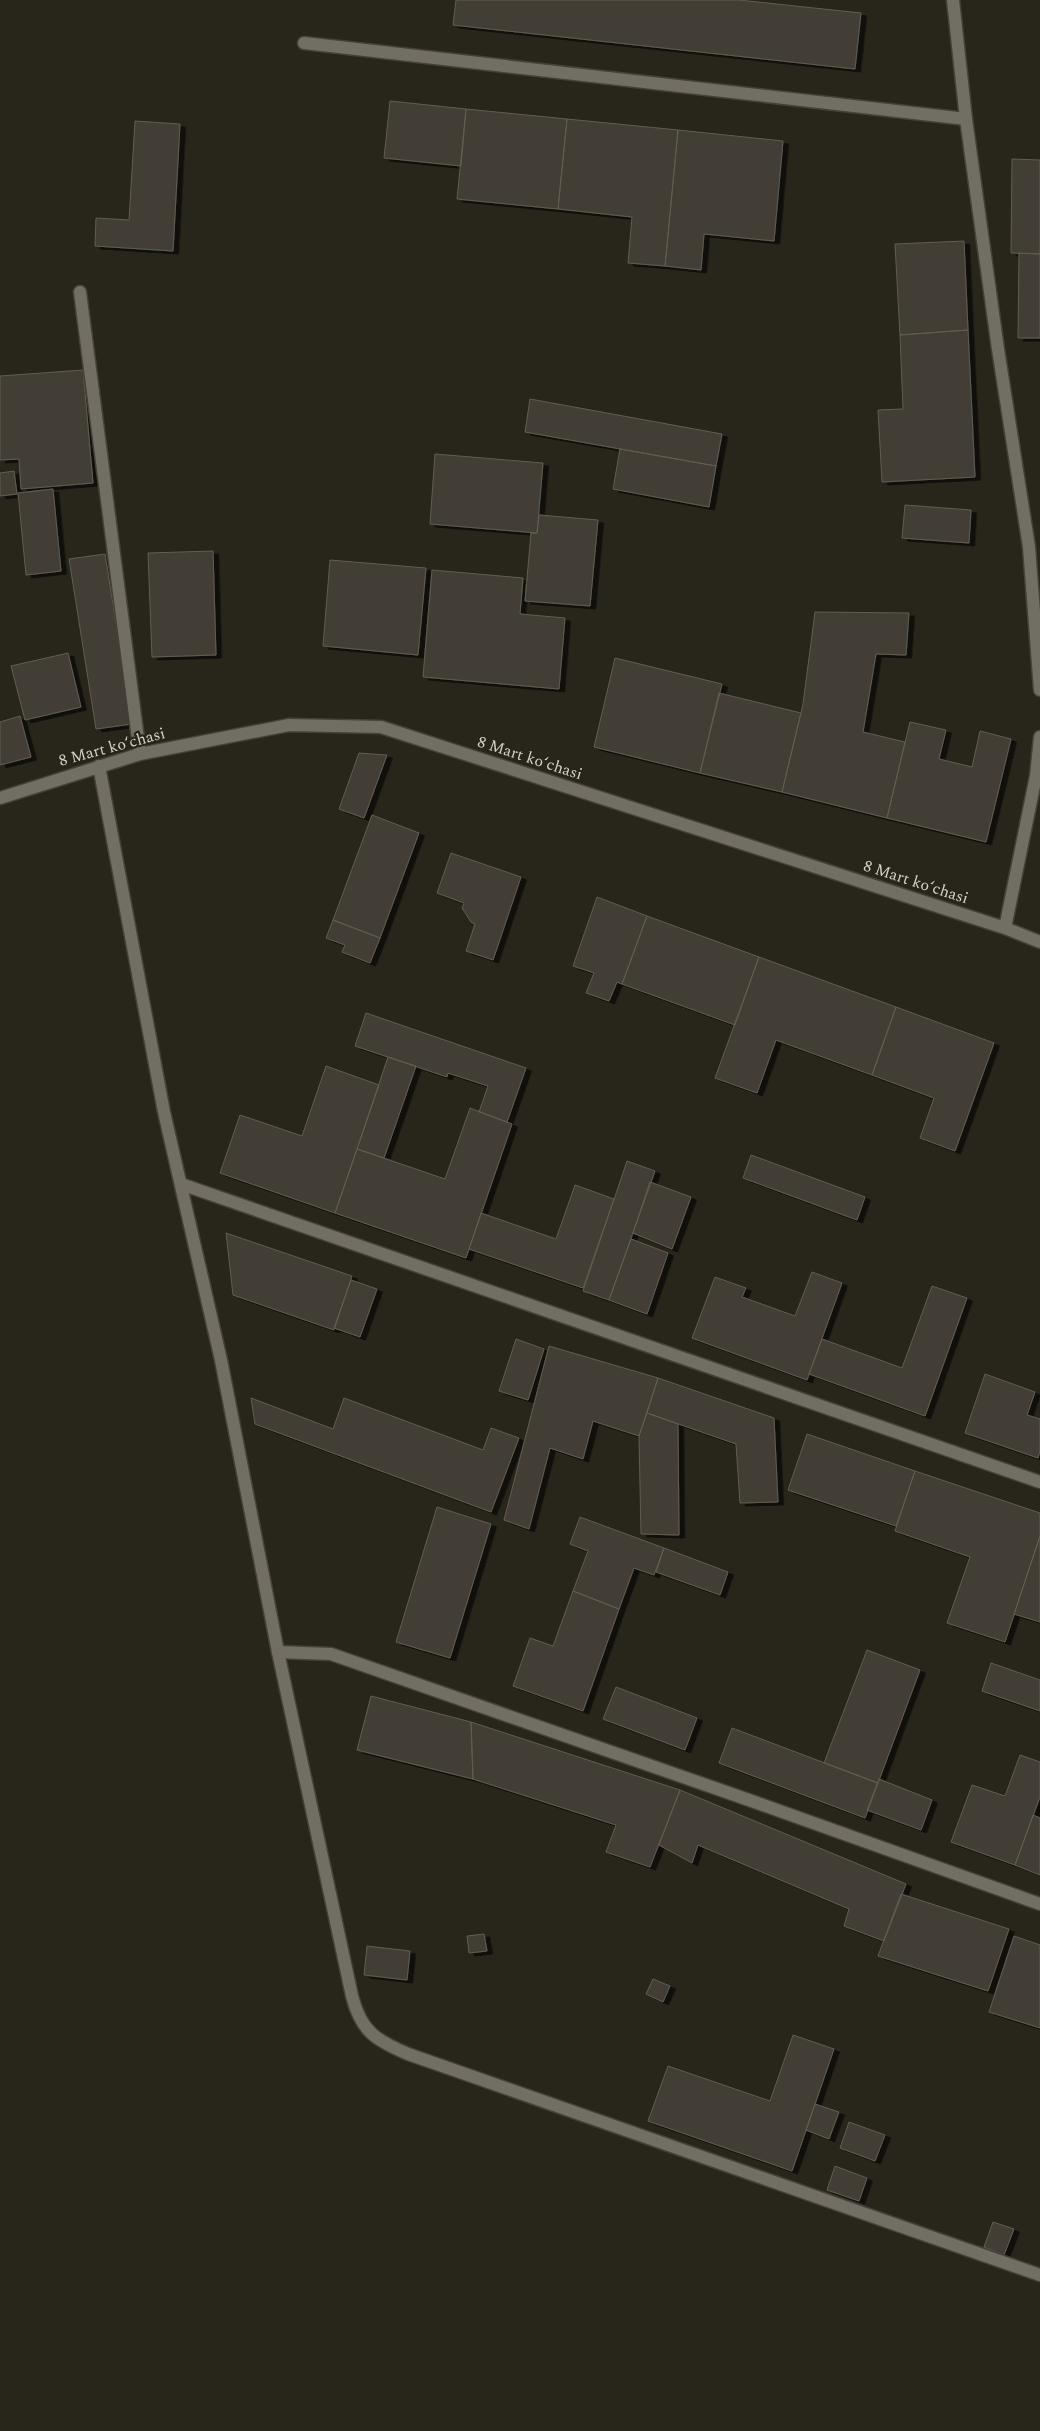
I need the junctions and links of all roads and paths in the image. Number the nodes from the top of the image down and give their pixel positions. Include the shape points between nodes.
1 (953, 0) edge
2 (304, 43) dead end
3 (966, 119) junction
4 (80, 292) dead end
5 (1040, 690) edge
6 (1040, 737) edge
7 (140, 754) junction
8 (99, 766) junction
9 (0, 798) edge
10 (1005, 928) junction
11 (1040, 942) edge
12 (181, 1184) junction
13 (1040, 1482) edge
14 (278, 1652) junction
15 (1040, 1904) edge
16 (1040, 2275) edge

1 - 3 street
2 - 3 street
3 - 5 street via 1029,547
4 - 7 street
6 - 10 street via 1036,776
7 - 8 street, 8 Mart koʻchasi
7 - 10 street, 8 Mart koʻchasi via 288,726 381,727
8 - 9 street, 8 Mart koʻchasi
8 - 12 street via 164,1112
10 - 11 street, 8 Mart koʻchasi
12 - 13 street
12 - 14 street via 222,1360
14 - 15 street via 331,1654
14 - 16 street via 352,1996 357,2016 368,2032 408,2054

